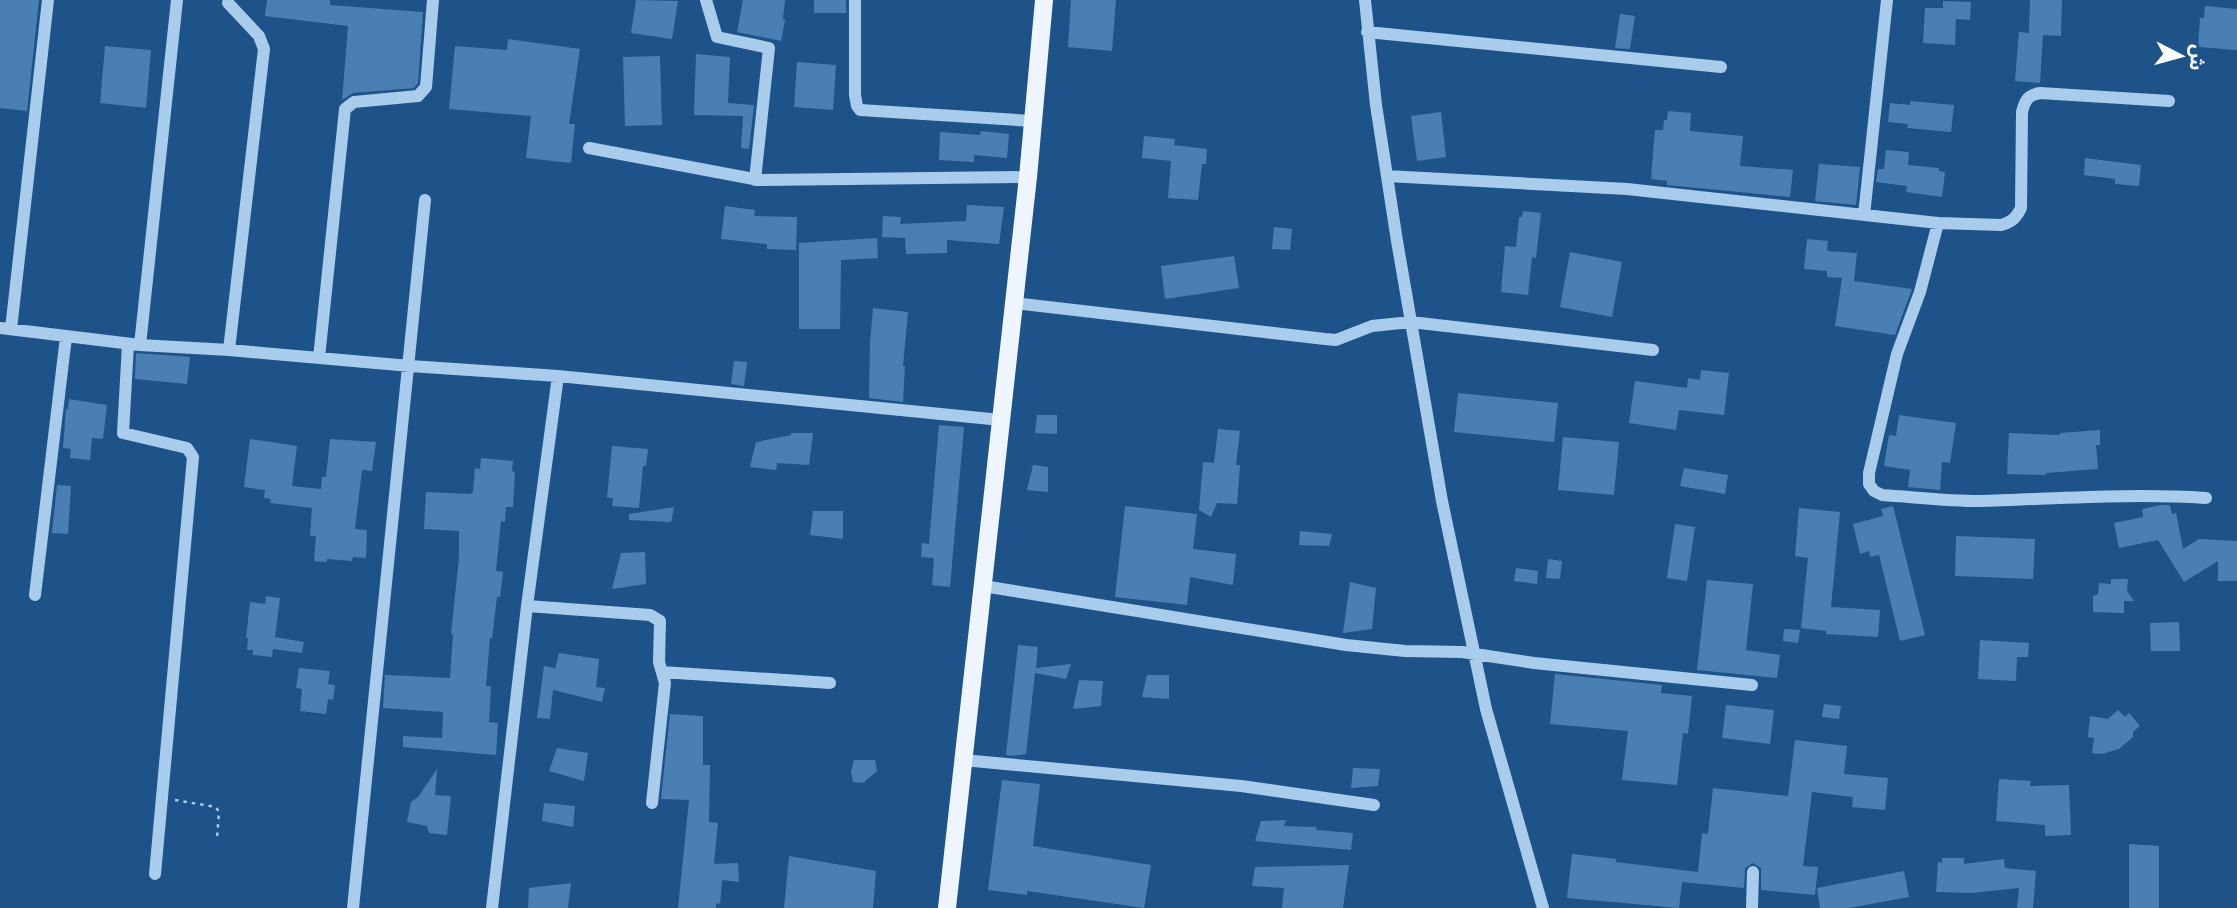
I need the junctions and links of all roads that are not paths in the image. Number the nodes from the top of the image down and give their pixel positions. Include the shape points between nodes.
1 (47, 0) edge
2 (177, 0) edge
3 (433, 0) edge
4 (706, 0) edge
5 (855, 0) edge
6 (1044, 0) edge
7 (1365, 0) edge
8 (1887, 0) edge
9 (228, 2) dead end
10 (1367, 32) junction
11 (1721, 67) dead end
12 (2168, 101) dead end
13 (1032, 121) junction
14 (589, 148) dead end
15 (1387, 176) junction
16 (1028, 177) junction
17 (755, 180) junction
18 (425, 200) dead end
19 (1864, 215) junction
20 (1938, 223) junction
21 (1014, 303) junction
22 (1411, 322) junction
23 (5, 328) edge
24 (66, 337) junction
25 (134, 344) junction
26 (229, 350) junction
27 (1653, 350) dead end
28 (319, 358) junction
29 (410, 366) junction
30 (558, 376) junction
31 (1001, 420) junction
32 (2206, 498) dead end
33 (983, 586) junction
34 (34, 595) dead end
35 (527, 606) junction
36 (1476, 654) junction
37 (662, 672) junction
38 (830, 683) dead end
39 (1752, 685) dead end
40 (963, 760) junction
41 (652, 803) dead end
42 (1374, 805) dead end
43 (1753, 872) dead end
44 (155, 874) dead end
45 (353, 908) edge
46 (492, 908) edge
47 (947, 908) edge
48 (1543, 908) edge
49 (1752, 908) edge

1 - 23 street
2 - 25 street
3 - 28 street via 423,93 354,102 345,109
4 - 17 street via 717,37 769,48
5 - 13 street via 855,95 860,110
6 - 13 main road
7 - 10 street
8 - 19 street
9 - 26 street via 264,48
10 - 11 street
10 - 15 street
12 - 20 street via 2031,95 2022,111 2021,208 2016,218 2001,225
13 - 16 main road
14 - 17 street
15 - 19 street via 1627,189
15 - 22 street
16 - 17 street
16 - 21 main road
18 - 29 street
19 - 20 street
20 - 32 street via 1881,415 1869,473 1874,491 1976,501 2092,495
21 - 22 street via 1336,340 1372,326
21 - 31 main road
22 - 27 street
22 - 36 street via 1442,500
23 - 24 street
24 - 25 street
24 - 34 street
25 - 26 street
25 - 44 street via 123,433 187,448 193,457
26 - 28 street
28 - 29 street
29 - 30 street
29 - 45 street
30 - 31 street
30 - 35 street
31 - 33 main road
33 - 36 street via 1346,645
33 - 40 main road
35 - 37 street via 654,616 661,624
35 - 46 street
36 - 39 street
36 - 48 street via 1486,709
37 - 38 street
37 - 41 street via 665,690
40 - 42 street via 1241,786
40 - 47 main road
43 - 49 street

